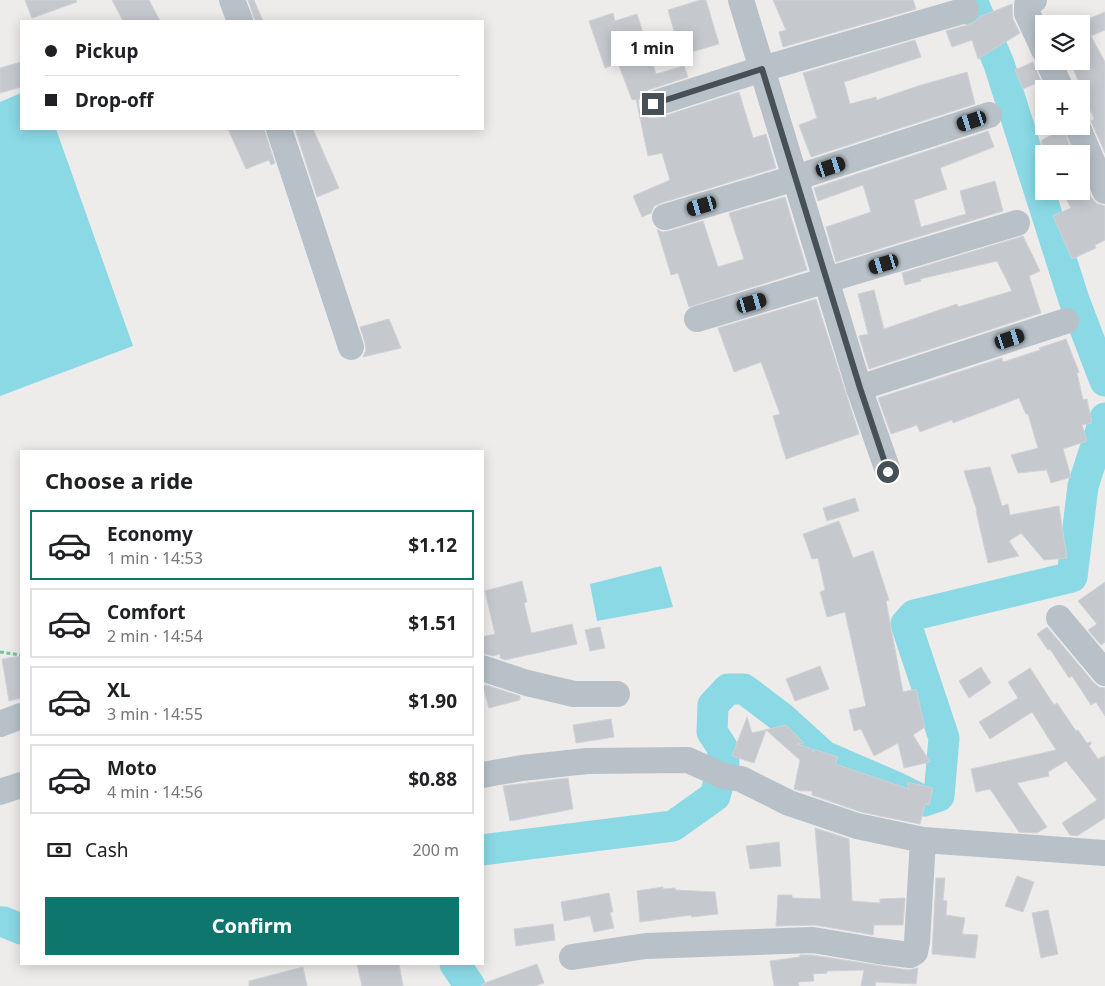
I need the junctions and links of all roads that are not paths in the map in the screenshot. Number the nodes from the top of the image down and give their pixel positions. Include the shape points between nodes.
1 (232, 0) edge
2 (741, 0) edge
3 (1034, 0) edge
4 (966, 10) dead end
5 (240, 20) edge
6 (1035, 30) edge
7 (762, 69) junction
8 (653, 104) dead end
9 (989, 115) dead end
10 (279, 130) edge
11 (1081, 135) edge
12 (795, 178) junction
13 (1105, 191) edge
14 (665, 217) dead end
15 (1017, 223) dead end
16 (827, 282) junction
17 (697, 320) dead end
18 (1066, 321) dead end
19 (351, 347) dead end
20 (860, 388) junction
21 (888, 472) dead end
22 (1059, 618) dead end
23 (484, 669) edge
24 (1105, 673) edge
25 (617, 694) dead end
26 (20, 716) edge
27 (0, 724) edge
28 (484, 775) edge
29 (20, 785) edge
30 (0, 792) edge
31 (923, 840) junction
32 (1105, 854) edge
33 (572, 957) dead end

1 - 5 street
2 - 7 street
3 - 6 street via 1026,5
4 - 7 street
7 - 8 street
7 - 12 street
9 - 12 street
10 - 19 street
11 - 13 street
12 - 14 street
12 - 16 street
15 - 16 street
16 - 17 street
16 - 20 street
18 - 20 street
20 - 21 street
22 - 24 street
23 - 25 street via 574,694
26 - 27 street
28 - 31 street via 595,761 688,760 713,772 740,779 789,803 857,826
29 - 30 street
31 - 32 street
31 - 33 street via 917,942 915,952 910,954 812,940 646,946

